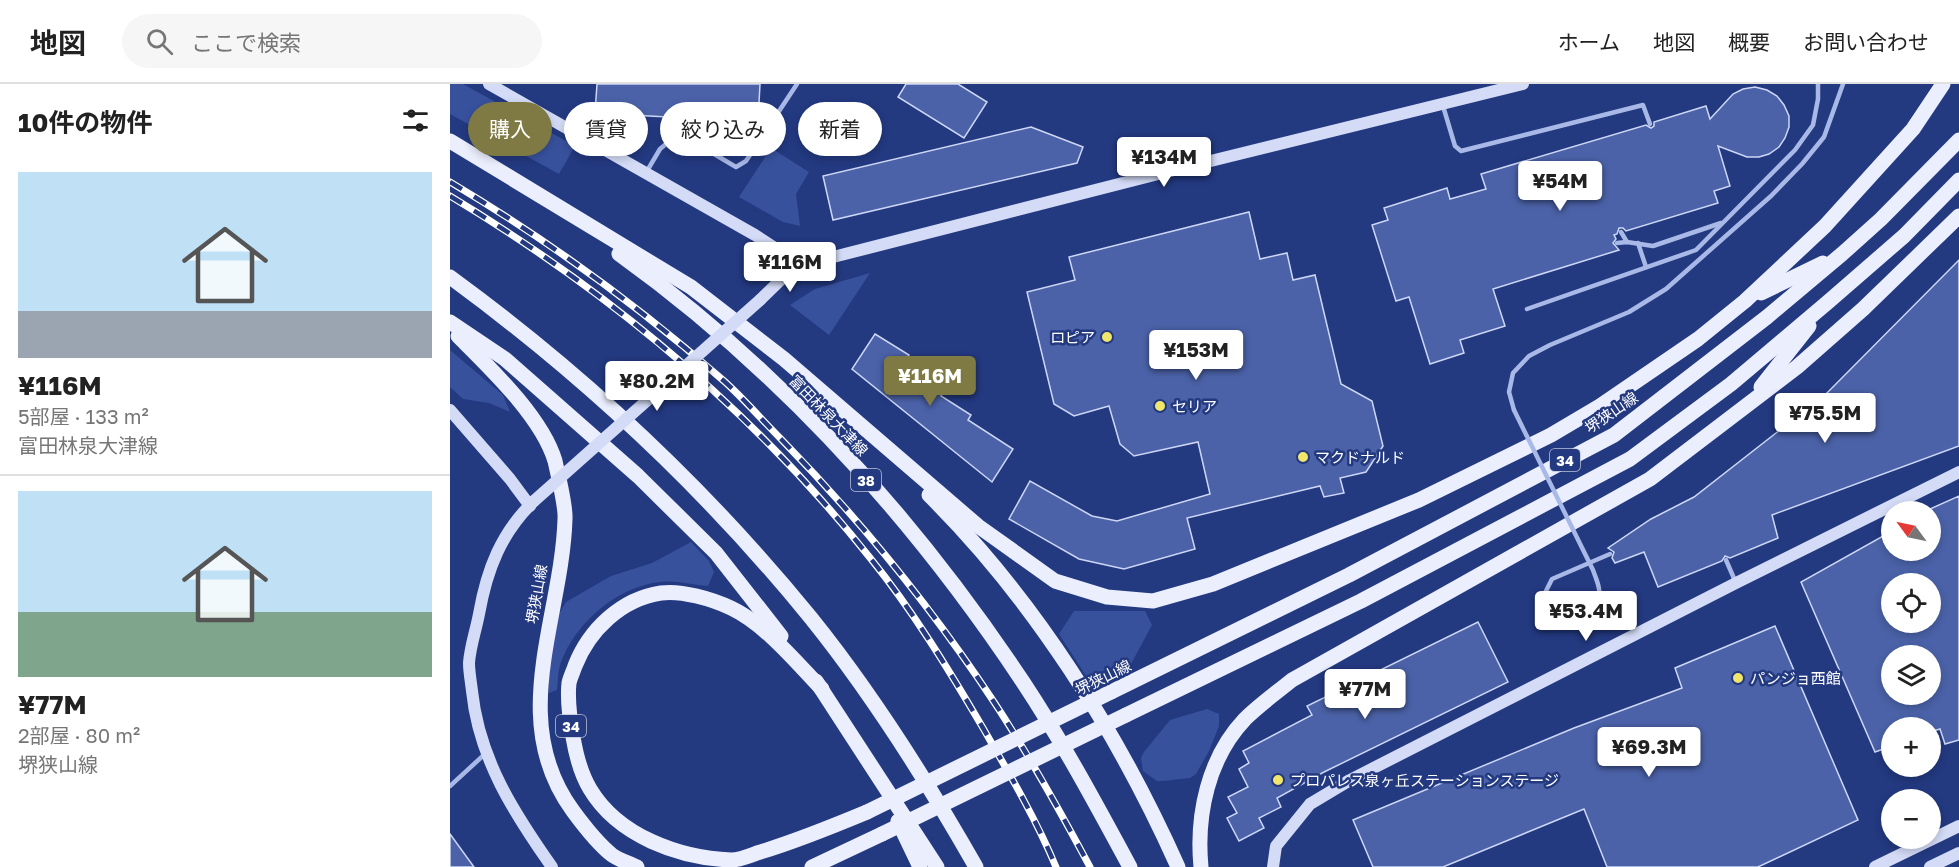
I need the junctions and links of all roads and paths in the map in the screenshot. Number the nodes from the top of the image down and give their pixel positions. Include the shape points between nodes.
1 (489, 84) edge
2 (797, 84) edge
3 (1524, 84) edge
4 (1818, 84) edge
5 (1843, 84) edge
6 (1943, 84) edge
7 (1443, 104) junction
8 (1650, 124) dead end
9 (1959, 140) edge
10 (450, 141) edge
11 (646, 173) junction
12 (509, 176) junction
13 (1959, 180) edge
14 (1959, 216) edge
15 (1721, 223) junction
16 (1825, 226) junction
17 (1621, 232) dead end
18 (1627, 242) junction
19 (1617, 243) dead end
20 (1638, 243) junction
21 (1842, 254) junction
22 (798, 263) junction
23 (1646, 267) junction
24 (450, 277) edge
25 (1790, 278) junction
26 (1745, 301) junction
27 (1828, 302) junction
28 (1527, 309) dead end
29 (1767, 317) junction
30 (450, 322) edge
31 (1843, 327) junction
32 (450, 328) edge
33 (1787, 355) junction
34 (1731, 384) junction
35 (1746, 406) junction
36 (841, 408) junction
37 (450, 410) edge
38 (1959, 471) edge
39 (532, 503) junction
40 (1610, 554) dead end
41 (1726, 560) dead end
42 (1736, 583) junction
43 (822, 689) junction
44 (486, 753) junction
45 (870, 762) junction
46 (450, 786) edge
47 (1959, 826) edge
48 (1959, 853) edge
49 (552, 867) edge
50 (637, 867) edge
51 (812, 867) edge
52 (920, 867) edge
53 (937, 867) edge
54 (976, 867) edge
55 (1130, 867) edge
56 (1178, 867) edge
57 (1201, 867) edge
58 (1274, 867) edge
59 (1875, 867) edge
60 (1930, 867) edge

1 - 11 street
2 - 11 lane via 746,161 736,167 687,138 672,139 660,149
3 - 7 street
4 - 15 lane via 1813,125 1795,150
5 - 40 lane, bridge via 1824,137 1802,164 1666,289 1629,312 1529,356 1514,373 1509,392 1514,410 1582,549 1587,559 1593,570 1599,590 1597,607 1587,620 1574,625 1548,613 1544,595 1552,579 1581,566 1591,562
6 - 16 main road via 1913,129
7 - 8 lane via 1455,146 1461,151 1643,105
7 - 22 street
9 - 21 main road, 堺狭山線 / 34
10 - 12 main road
11 - 22 street
12 - 36 main road via 691,287
12 - 55 main road, 富田林泉大津線 / 38 via 669,290 748,357 834,444 909,529 975,613 1068,755
13 - 27 main road, 34 via 1904,236
14 - 31 main road
15 - 20 lane via 1653,246
15 - 23 lane via 1696,250
16 - 25 main road
16 - 26 main road
17 - 18 lane
18 - 19 lane
18 - 20 lane
20 - 23 lane
21 - 25 main road
21 - 29 main road, 堺狭山線 / 34
22 - 39 street, bridge
23 - 28 lane
24 - 54 main road via 593,390 744,539 866,691
25 - 26 main road
25 - 29 main road
26 - 36 main road via 1698,339 1610,399 1541,440 1419,500 1213,584 1153,601 1107,597 1055,581 978,526
27 - 33 main road
27 - 34 main road, 34
29 - 43 main road, 堺狭山線 / 34, bridge via 1614,435 1338,580 1111,692 867,812 777,847 733,860 691,855 658,844 610,814 590,789 577,757 570,722 569,682 580,653 598,627 627,604 661,593 698,596 732,608 760,627
30 - 43 main road via 505,359 638,476 708,545
31 - 33 main road
31 - 35 main road
32 - 50 main road, 堺狭山線 / 34 via 490,368 538,426 554,460 566,517 540,677 540,723 548,761 562,796 588,831 613,855
33 - 34 main road
33 - 35 main road
34 - 51 main road, 34, bridge via 1630,459 1361,601
35 - 57 main road via 1650,479 1292,680 1245,719 1226,743 1206,788 1198,840
36 - 56 main road via 937,503 1040,626 1125,758
37 - 39 street
38 - 42 street
39 - 44 street via 493,558 469,664 474,713
41 - 42 lane
42 - 58 street via 1310,804 1276,846
43 - 45 main road
44 - 46 lane
44 - 49 street via 518,819
45 - 52 main road
45 - 53 main road
47 - 59 street
48 - 60 street

